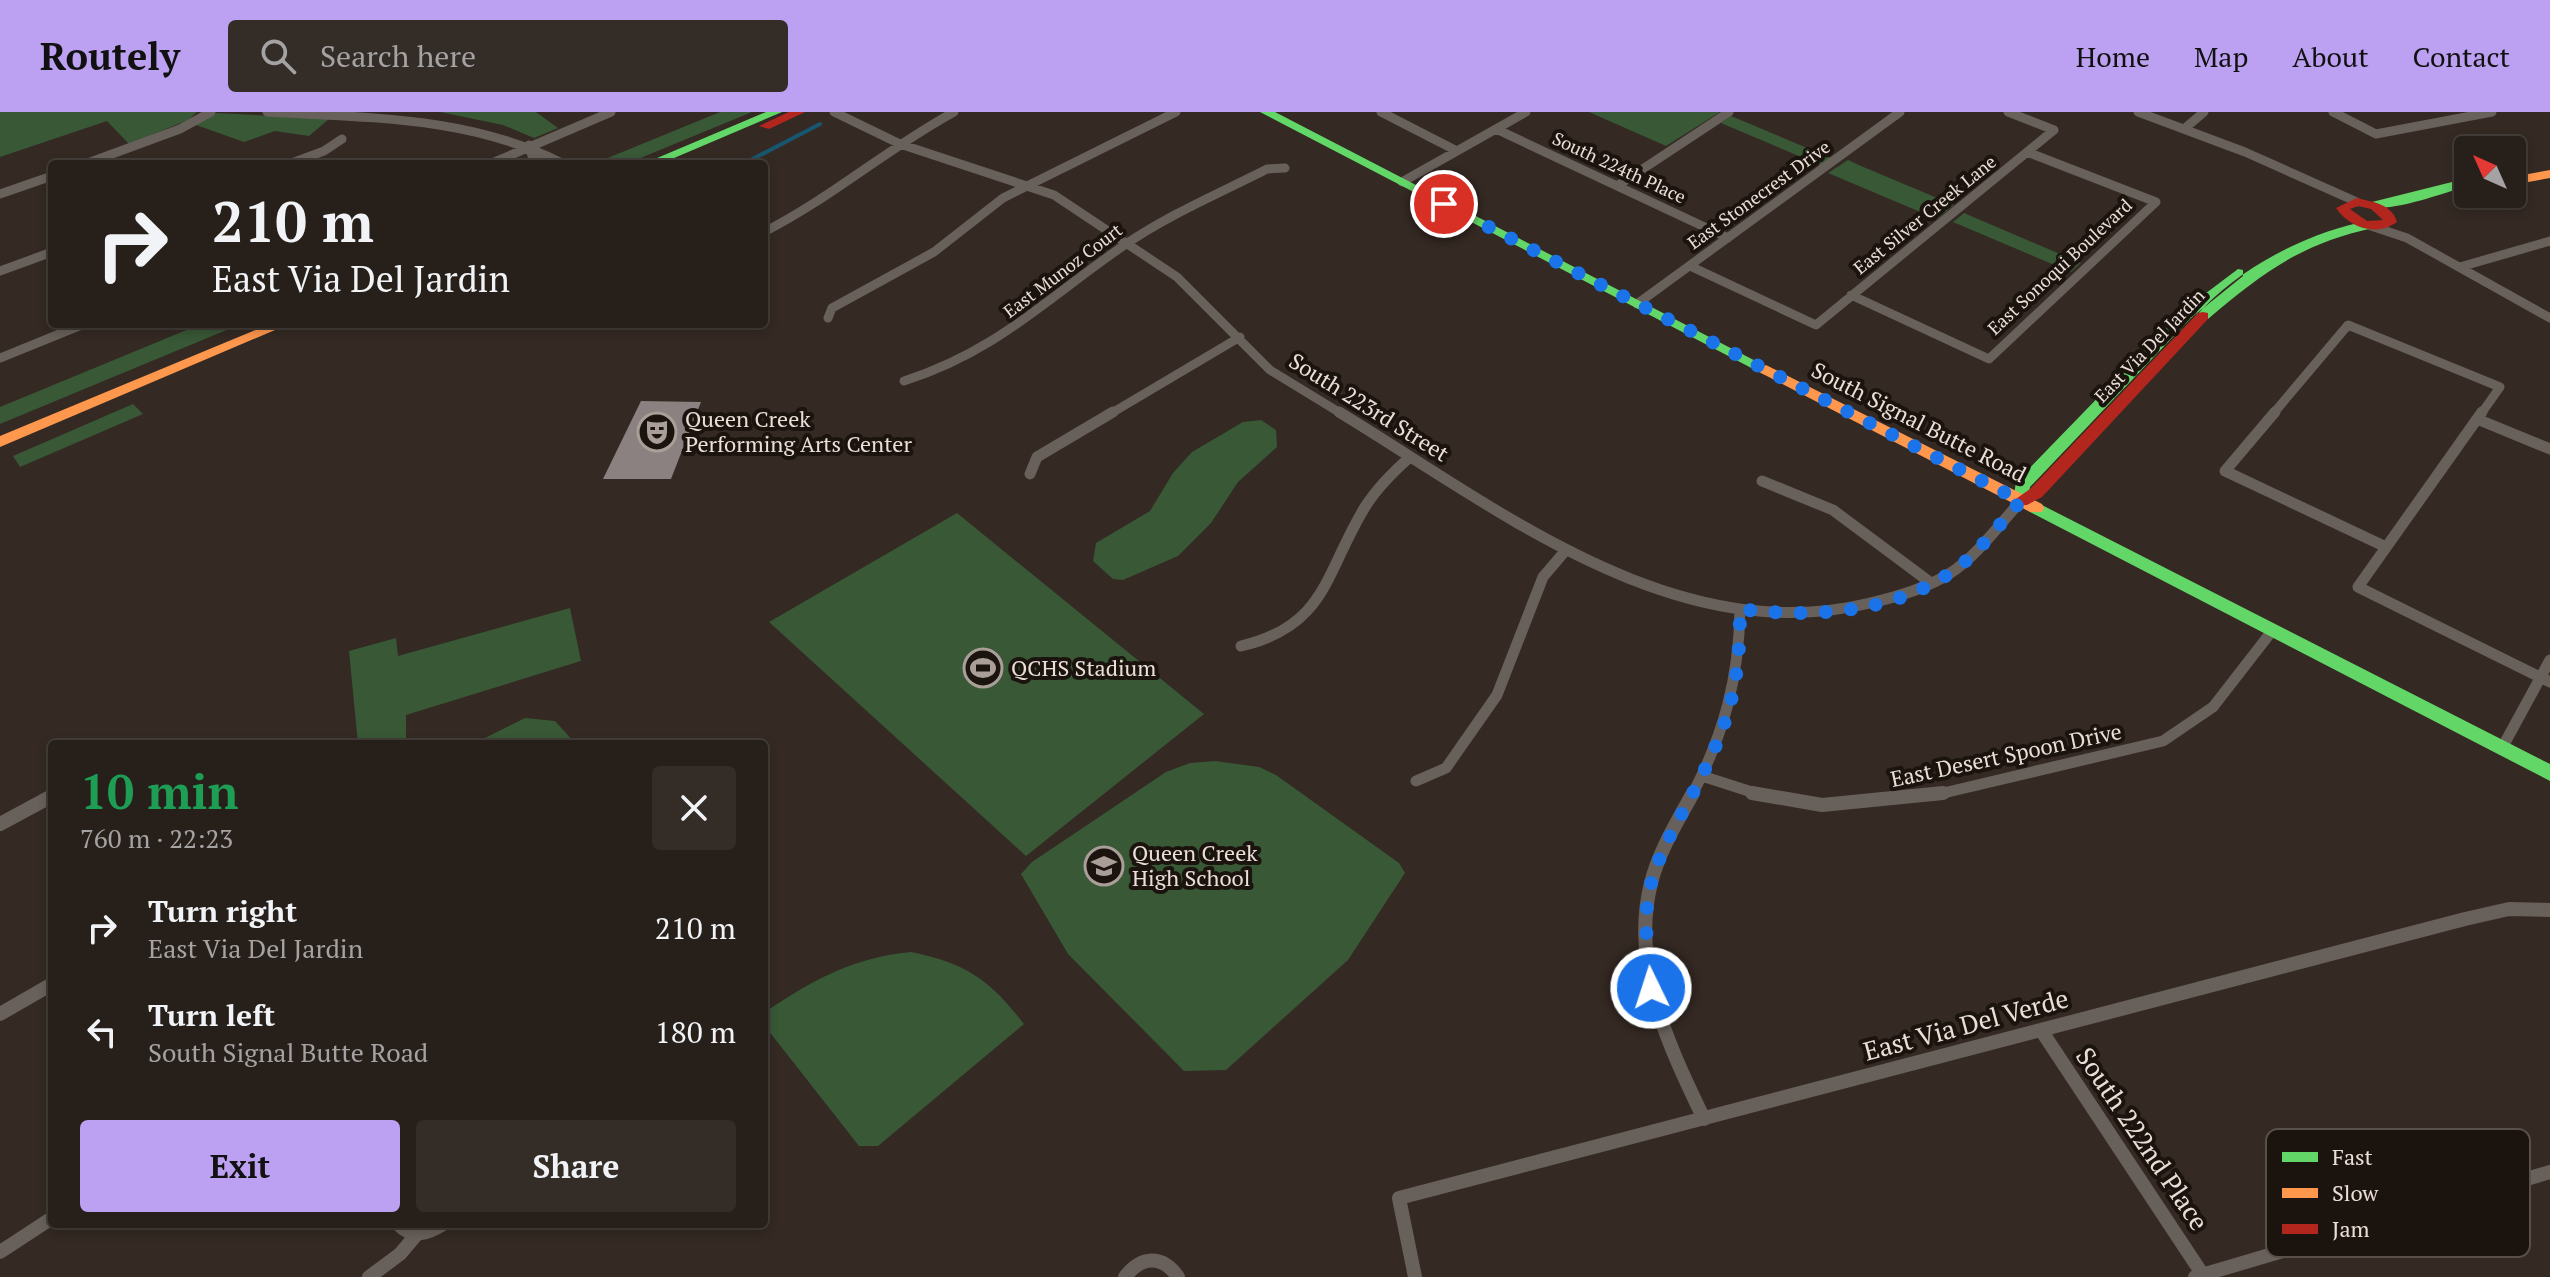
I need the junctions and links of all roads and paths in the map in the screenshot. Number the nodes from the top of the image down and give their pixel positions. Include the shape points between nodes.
1 (211, 112) edge
2 (267, 112) edge
3 (611, 112) edge
4 (776, 112) edge
5 (799, 112) edge
6 (834, 112) edge
7 (954, 112) edge
8 (1176, 112) edge
9 (1266, 112) edge
10 (1381, 112) edge
11 (1526, 112) edge
12 (1729, 112) edge
13 (1900, 112) edge
14 (2008, 112) edge
15 (2138, 112) edge
16 (2204, 112) edge
17 (2333, 112) edge
18 (2492, 112) edge
19 (1496, 129) junction
20 (2184, 129) junction
21 (342, 139) dead end
22 (900, 144) junction
23 (529, 145) junction
24 (1457, 151) junction
25 (2027, 152) junction
26 (96, 160) edge
27 (300, 160) edge
28 (498, 160) edge
29 (537, 160) edge
30 (559, 160) edge
31 (659, 160) edge
32 (685, 160) edge
33 (2550, 166) edge
34 (1285, 168) dead end
35 (2526, 171) edge
36 (2550, 174) edge
37 (48, 177) edge
38 (2526, 178) edge
39 (1402, 182) junction
40 (1030, 185) junction
41 (1617, 186) junction
42 (2454, 186) edge
43 (2328, 192) junction
44 (0, 194) edge
45 (2454, 194) edge
46 (2353, 206) junction
47 (2390, 219) junction
48 (2369, 225) junction
49 (768, 230) edge
50 (1728, 238) junction
51 (2407, 238) junction
52 (2550, 241) edge
53 (1127, 243) junction
54 (48, 253) edge
55 (1690, 266) junction
56 (2460, 267) junction
57 (0, 271) edge
58 (1851, 295) junction
59 (1637, 304) junction
60 (828, 318) dead end
61 (2550, 318) edge
62 (74, 328) edge
63 (272, 328) edge
64 (1240, 337) junction
65 (0, 358) edge
66 (904, 381) dead end
67 (2477, 419) junction
68 (0, 442) edge
69 (2550, 449) edge
70 (1410, 457) junction
71 (1030, 474) dead end
72 (1762, 481) dead end
73 (2021, 501) junction
74 (2386, 547) junction
75 (1566, 550) junction
76 (1931, 583) junction
77 (1740, 609) junction
78 (2272, 631) junction
79 (1241, 646) dead end
80 (2550, 660) edge
81 (2545, 680) edge
82 (2502, 748) junction
83 (2550, 773) edge
84 (1702, 776) junction
85 (1416, 781) dead end
86 (48, 798) edge
87 (0, 824) edge
88 (2548, 910) edge
89 (48, 986) edge
90 (0, 1014) edge
91 (2041, 1030) junction
92 (1704, 1119) junction
93 (2550, 1172) edge
94 (2530, 1178) edge
95 (48, 1221) edge
96 (402, 1228) edge
97 (433, 1228) edge
98 (417, 1234) junction
99 (0, 1252) edge
100 (2266, 1256) edge
101 (2199, 1276) edge
102 (369, 1277) edge
103 (1125, 1277) edge
104 (1178, 1277) edge
105 (1415, 1277) edge

1 - 26 street
2 - 23 street via 452,118 489,125
3 - 23 street
4 - 31 street
5 - 32 street
6 - 22 street, South 223rd Street
7 - 22 street
8 - 40 street
9 - 39 street, South Signal Butte Road
10 - 24 street
11 - 19 street
12 - 41 street
13 - 50 street, East Stonecrest Drive
14 - 25 street, East Silver Creek Lane via 2054,130
15 - 20 street
16 - 20 street
17 - 18 street via 2376,134
19 - 24 street
19 - 41 street, South 224th Place
20 - 43 street
21 - 27 street
22 - 40 street, South 223rd Street
22 - 49 street via 808,210
23 - 28 street
23 - 29 street
23 - 30 street
24 - 39 street
25 - 58 street, East Silver Creek Lane
25 - 58 street, East Sonoqui Boulevard via 2156,202 1989,359
33 - 35 street
34 - 53 street, East Munoz Court via 1267,169
36 - 38 street
37 - 44 street
39 - 59 street, South Signal Butte Road
40 - 53 street, South 223rd Street
40 - 60 street via 1003,198 934,252 832,308
41 - 50 street, South 224th Place
42 - 46 street, East Via Del Jardin via 2388,204
43 - 46 street
43 - 46 street
45 - 47 street via 2413,204
46 - 47 street via 2386,212
46 - 48 street
46 - 73 street, East Via Del Jardin via 2212,291 2022,486
47 - 48 street, East Via Del Jardin via 2385,225
47 - 51 street
48 - 51 street
48 - 73 street, East Via Del Jardin via 2333,232 2233,291 2204,315 2036,493
50 - 55 street, East Stonecrest Drive
51 - 56 street
52 - 56 street
53 - 64 street, South 223rd Street via 1177,277
53 - 66 street, East Munoz Court via 1016,330 940,372
54 - 57 street
55 - 58 street, East Silver Creek Lane via 1816,325
55 - 59 street, East Stonecrest Drive
56 - 61 street
59 - 73 street, South Signal Butte Road
62 - 65 street
63 - 68 street
64 - 70 street, South 223rd Street via 1270,370
64 - 71 street via 1037,457
67 - 69 street
67 - 74 street
67 - 74 street via 2500,387 2348,325 2225,471
70 - 75 street, South 223rd Street
70 - 79 street via 1382,481 1308,610 1280,635
72 - 76 street via 1807,493 1844,513
73 - 76 street, East Via Del Jardin via 1964,562
73 - 78 street, South Signal Butte Road
74 - 81 street via 2358,587
75 - 77 street, South 223rd Street via 1647,588
75 - 85 street via 1543,577 1497,695 1446,768
76 - 77 street, East Via Del Jardin via 1841,611
77 - 84 street via 1736,685
78 - 82 street, South Signal Butte Road
78 - 84 street, East Desert Spoon Drive via 2219,705 2194,726 2163,741 1931,796 1871,803 1822,805 1754,794
80 - 81 street
81 - 82 street
82 - 83 street, South Signal Butte Road
84 - 92 street via 1661,853 1650,888 1647,938 1659,1015
86 - 87 street
88 - 91 street, East Via Del Verde via 2509,909 2465,919
89 - 90 street
91 - 92 street, East Via Del Verde
91 - 101 street, South 222nd Place
92 - 105 street, East Via Del Verde via 1399,1198
93 - 94 street
95 - 99 street
96 - 98 street
97 - 98 street
98 - 102 street
100 - 101 street
103 - 104 street via 1134,1264 1156,1258

